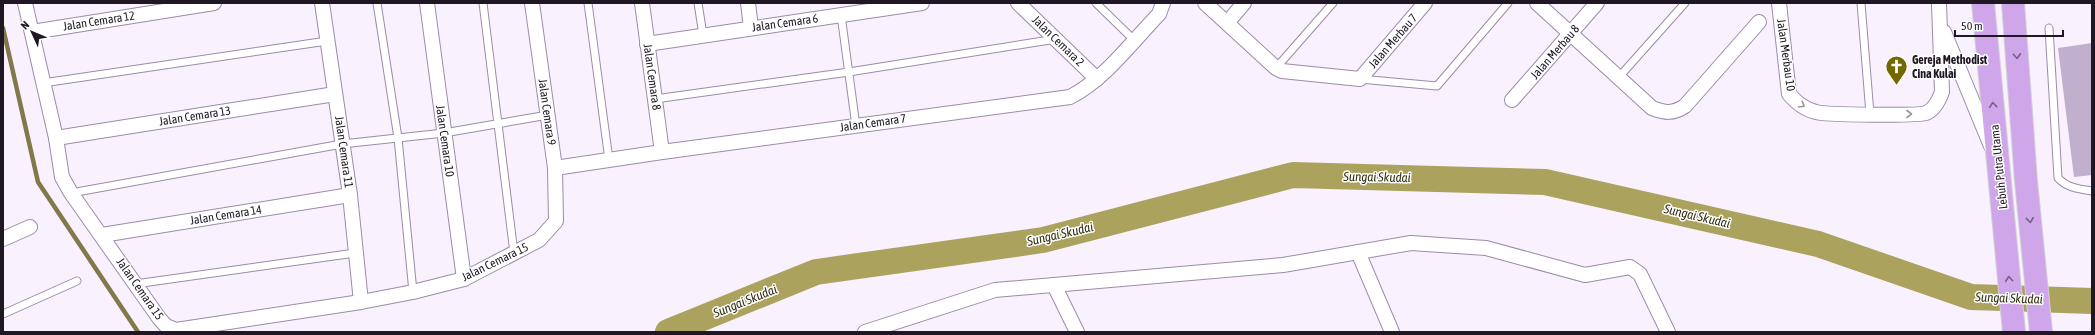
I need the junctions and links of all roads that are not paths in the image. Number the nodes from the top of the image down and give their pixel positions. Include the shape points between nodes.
1 (26, 3) edge
2 (214, 3) edge
3 (322, 3) edge
4 (377, 3) edge
5 (427, 3) edge
6 (482, 3) edge
7 (532, 3) edge
8 (588, 3) edge
9 (642, 3) edge
10 (698, 3) edge
11 (748, 3) edge
12 (922, 3) edge
13 (1018, 3) edge
14 (1096, 3) edge
15 (1205, 3) edge
16 (1244, 3) edge
17 (1333, 3) edge
18 (1425, 3) edge
19 (1508, 3) edge
20 (1538, 3) edge
21 (1597, 3) edge
22 (1685, 3) edge
23 (1779, 3) edge
24 (1861, 3) edge
25 (1938, 3) edge
26 (1982, 3) edge
27 (2013, 3) edge
28 (167, 7) edge
29 (1161, 9) edge
30 (841, 15) junction
31 (1760, 22) dead end
32 (1227, 23) junction
33 (1941, 23) junction
34 (751, 28) junction
35 (2049, 28) dead end
36 (32, 32) junction
37 (1572, 32) junction
38 (703, 35) junction
39 (1056, 39) junction
40 (1134, 40) junction
41 (328, 41) junction
42 (647, 44) junction
43 (1276, 68) junction
44 (849, 72) junction
45 (1619, 77) junction
46 (1097, 79) junction
47 (1360, 79) junction
48 (44, 83) junction
49 (335, 94) junction
50 (655, 99) junction
51 (1512, 100) dead end
52 (1870, 114) junction
53 (548, 115) junction
54 (497, 123) junction
55 (856, 126) junction
56 (444, 133) junction
57 (56, 138) junction
58 (398, 138) junction
59 (342, 144) junction
60 (662, 152) junction
61 (609, 160) junction
62 (555, 168) junction
63 (2000, 175) junction
64 (2092, 191) edge
65 (71, 193) junction
66 (350, 195) junction
67 (556, 221) joint
68 (30, 227) dead end
69 (102, 235) junction
70 (3, 239) edge
71 (1358, 252) junction
72 (355, 253) junction
73 (514, 253) junction
74 (464, 279) junction
75 (76, 282) dead end
76 (135, 284) junction
77 (1054, 285) junction
78 (413, 292) junction
79 (361, 302) junction
80 (3, 314) edge
81 (864, 332) edge
82 (1078, 332) edge
83 (1392, 332) edge
84 (1668, 332) edge
85 (2014, 332) edge
86 (2041, 332) edge

1 - 36 street, Jalan Cemara 15
2 - 28 street, Jalan Cemara 12
3 - 41 street, Jalan Cemara 11
4 - 58 lane
5 - 56 street, Jalan Cemara 10
6 - 54 lane
7 - 53 street, Jalan Cemara 9
8 - 61 lane
9 - 42 street, Jalan Cemara 8
10 - 38 lane
11 - 34 street
12 - 30 street, Jalan Cemara 6
13 - 39 street, Jalan Cemara 2
14 - 40 lane
15 - 32 street
16 - 32 street
17 - 43 lane
18 - 47 street, Jalan Merbau 7
19 - 47 lane via 1437,86
20 - 37 street
21 - 37 street, Jalan Merbau 8
22 - 45 lane
23 -> 52 street, Jalan Merbau 10 via 1789,94 1796,102 1817,113
24 - 52 lane
25 - 33 street
63 -> 26 main road, Lebuh Putra Utama
27 -> 86 main road via 2026,181
28 - 36 street, Jalan Cemara 12
29 - 40 street, Jalan Cemara 7
30 - 34 street, Jalan Cemara 6
30 - 44 lane
31 - 45 street via 1685,106 1676,112 1652,108
32 - 43 street
52 -> 33 street, Jalan Merbau 10 via 1925,114 1933,108 1942,92
33 - 63 street
34 - 38 street, Jalan Cemara 6
35 - 64 lane via 2058,178 2075,188
36 - 48 street, Jalan Cemara 15
37 - 45 street
37 - 51 street, Jalan Merbau 8
38 - 42 street, Jalan Cemara 6
39 - 44 lane
39 - 46 street, Jalan Cemara 2
40 - 46 street, Jalan Cemara 7
41 - 48 lane
41 - 49 street, Jalan Cemara 11
42 - 50 street, Jalan Cemara 8
43 - 47 street via 1282,71
44 - 50 lane
44 - 55 lane
46 - 55 street, Jalan Cemara 7 via 1070,97
48 - 57 street, Jalan Cemara 15
49 - 57 street, Jalan Cemara 13
49 - 59 street, Jalan Cemara 11
50 - 60 street, Jalan Cemara 8
53 - 54 lane
53 - 62 street, Jalan Cemara 9
54 - 56 lane
54 - 73 lane
55 - 60 street, Jalan Cemara 7
56 - 58 lane
56 - 74 street, Jalan Cemara 10
57 - 65 street, Jalan Cemara 15 via 62,177
58 - 59 lane
58 - 78 lane
59 - 65 lane
59 - 66 street, Jalan Cemara 11
60 - 61 street, Jalan Cemara 7
61 - 62 street, Jalan Cemara 7
62 - 67 street, Jalan Cemara 9
85 -> 63 main road, Lebuh Putra Utama
65 - 69 street, Jalan Cemara 15
66 - 69 street, Jalan Cemara 14
66 - 72 street, Jalan Cemara 11
67 - 73 street, Jalan Cemara 15 via 539,240
68 - 70 street
69 - 76 street, Jalan Cemara 15
71 - 77 street via 1283,265
71 - 83 street
71 - 84 street via 1411,243 1486,248 1585,274 1630,267 1640,274
72 - 76 lane
72 - 79 street, Jalan Cemara 11
73 - 74 street, Jalan Cemara 15
74 - 78 street, Jalan Cemara 15
75 - 80 lane
76 - 79 street, Jalan Cemara 15 via 166,326 176,330
77 - 81 street via 994,290
77 - 82 street
78 - 79 street, Jalan Cemara 15

